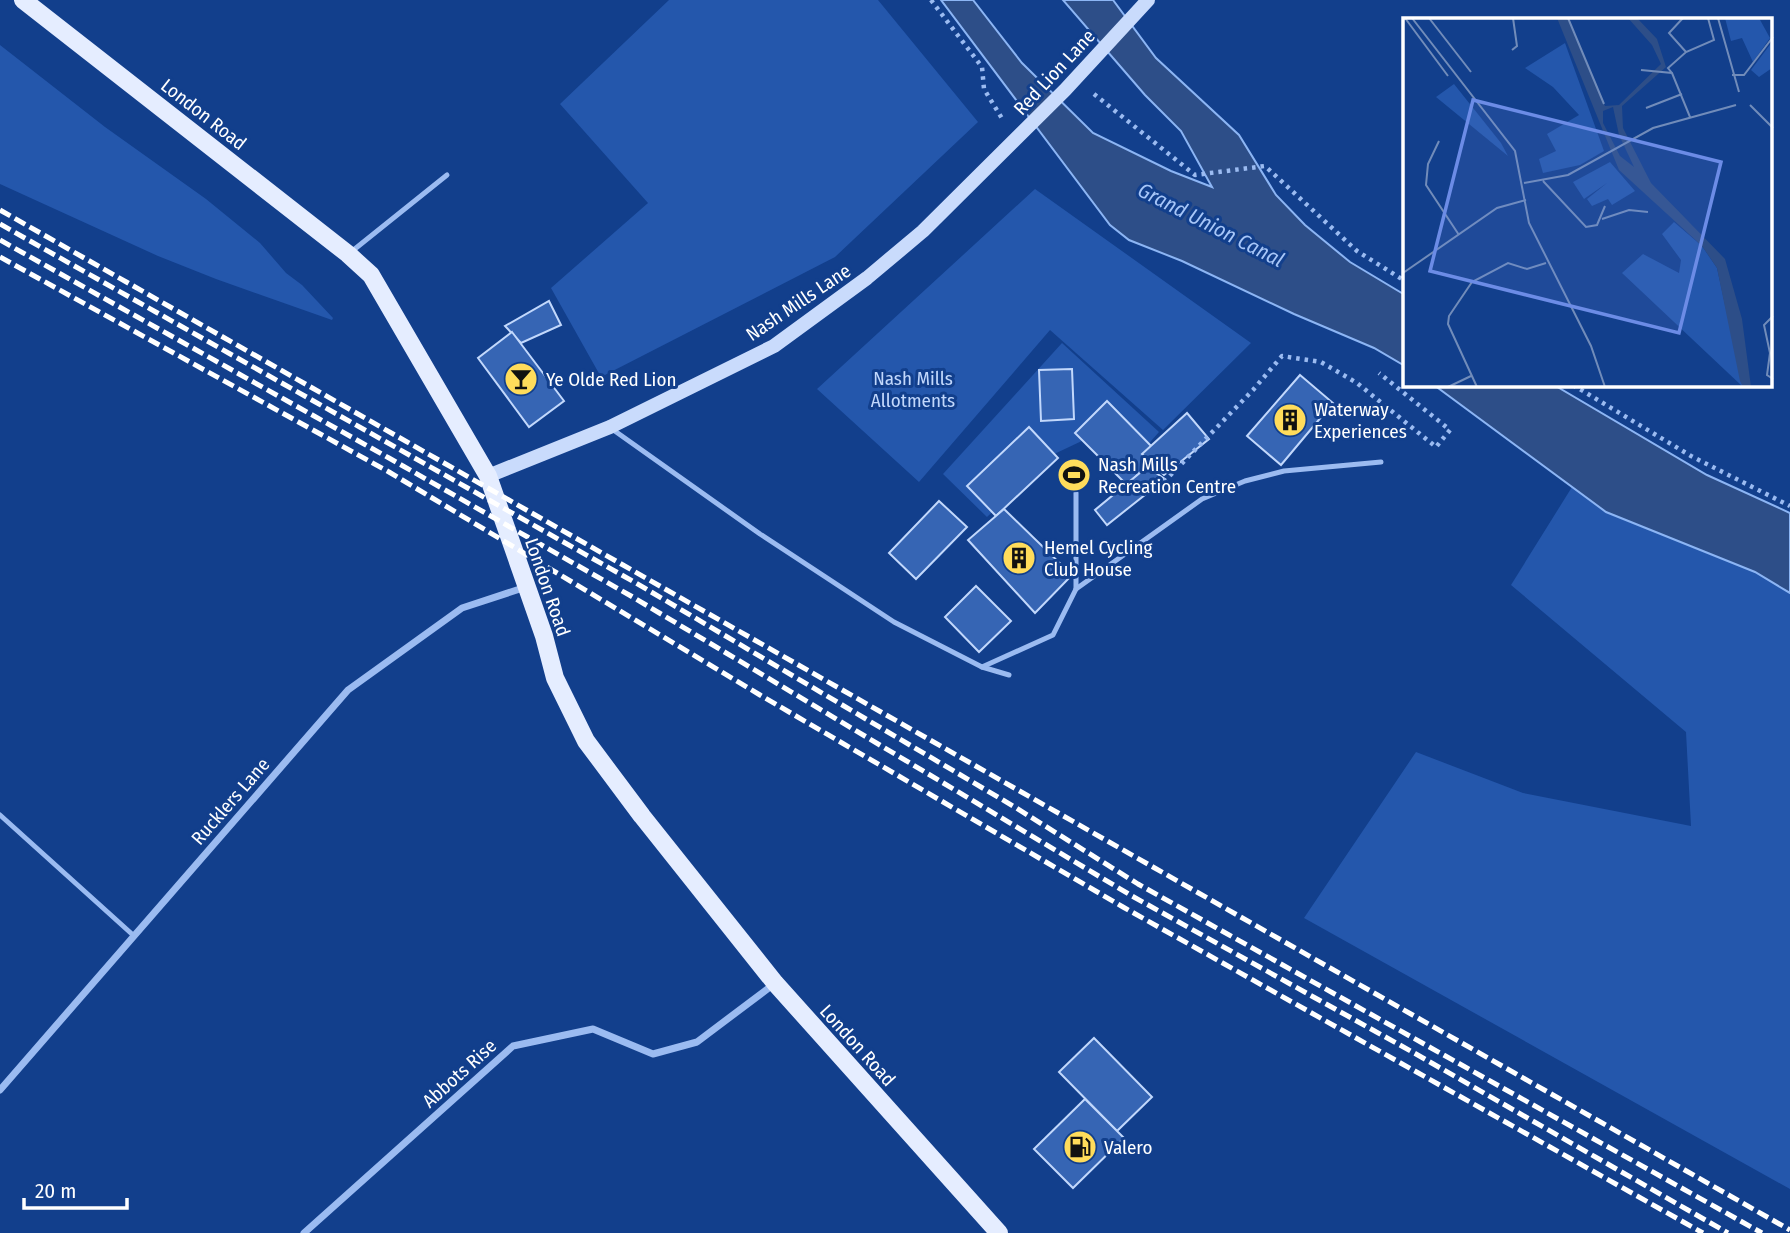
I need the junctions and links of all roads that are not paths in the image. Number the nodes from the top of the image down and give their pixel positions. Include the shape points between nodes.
1 (23, 0) edge
2 (1144, 4) edge
3 (1016, 139) joint
4 (447, 175) dead end
5 (348, 254) junction
6 (610, 427) junction
7 (1381, 462) dead end
8 (488, 476) junction
9 (1076, 493) dead end
10 (527, 587) junction
11 (1076, 589) junction
12 (982, 667) junction
13 (1009, 675) dead end
14 (0, 815) edge
15 (133, 935) junction
16 (775, 983) junction
17 (0, 1090) edge
18 (304, 1233) edge
19 (999, 1233) edge

1 - 5 main road, London Road
2 - 3 street, Red Lion Lane
3 - 6 street, Nash Mills Lane via 923,231 774,346
4 - 5 lane
5 - 8 main road, London Road via 371,275
6 - 8 street, Nash Mills Lane
6 - 12 lane via 894,622
7 - 11 lane via 1284,471 1245,481 1202,499
8 - 10 main road, London Road
9 - 11 lane
10 - 15 street, Rucklers Lane via 462,608 348,690
10 - 16 main road, London Road via 555,678 586,741
11 - 12 lane via 1053,635
12 - 13 lane
14 - 15 lane
15 - 17 street, Rucklers Lane
16 - 18 street, Abbots Rise via 697,1042 653,1054 593,1029 513,1046
16 - 19 main road, London Road

